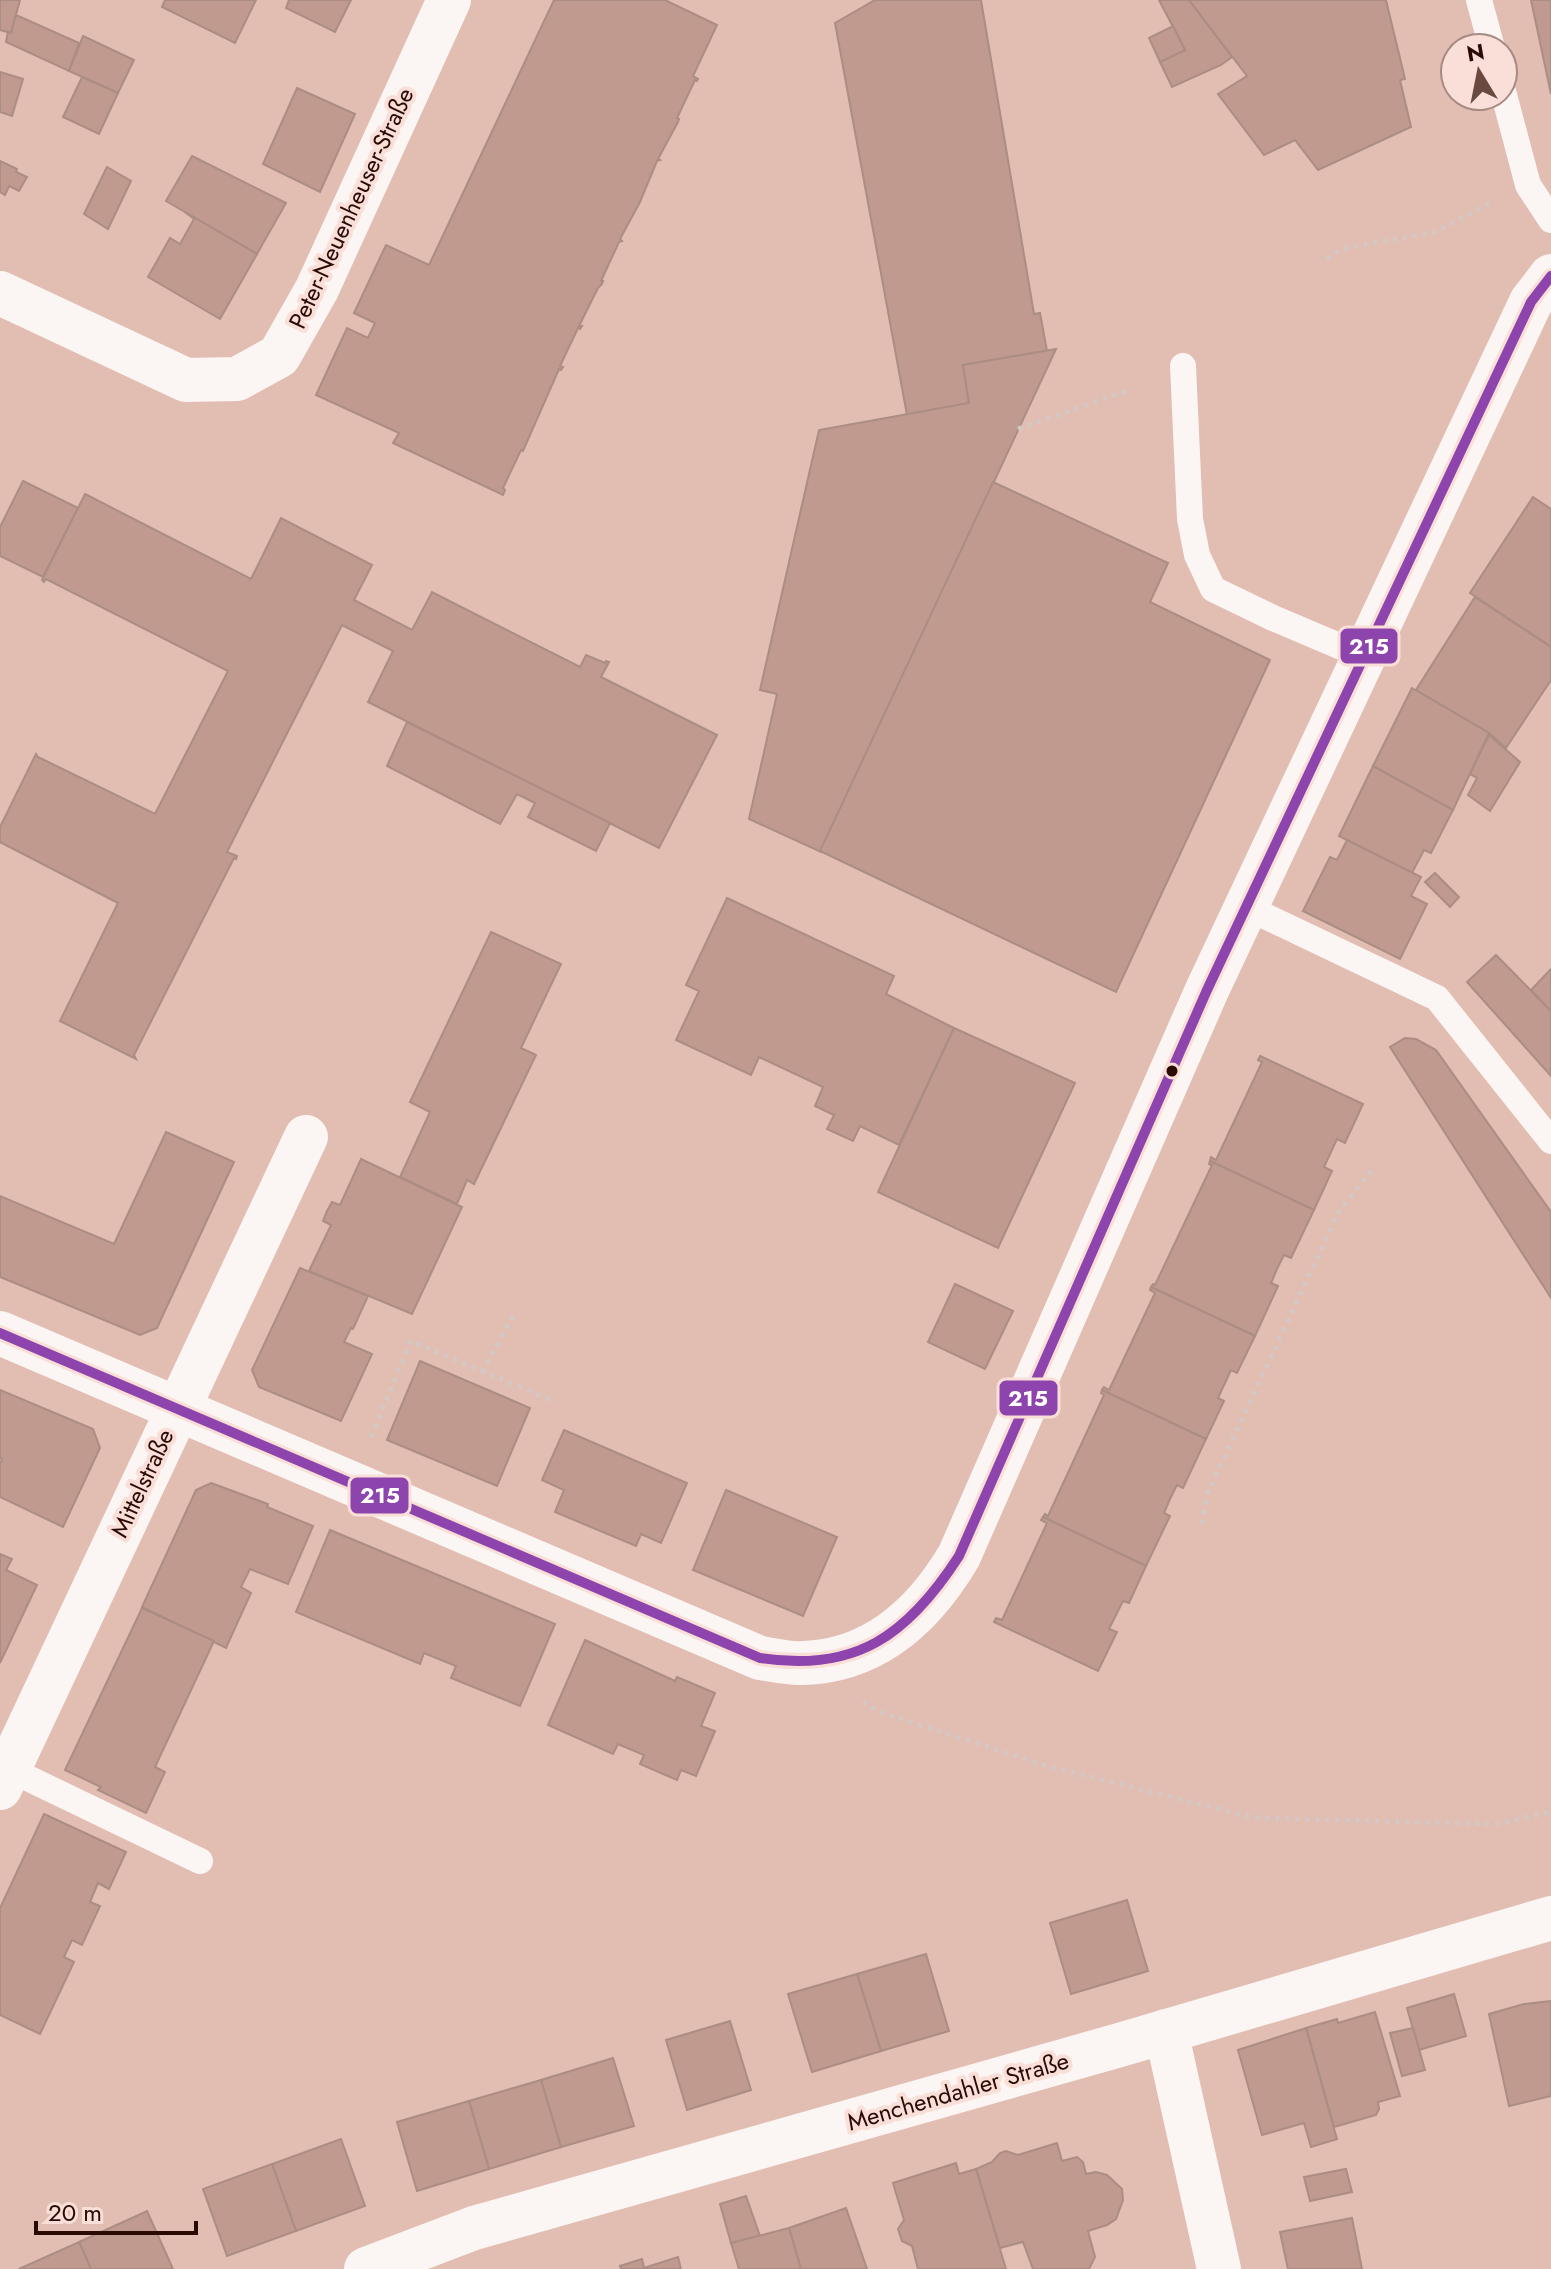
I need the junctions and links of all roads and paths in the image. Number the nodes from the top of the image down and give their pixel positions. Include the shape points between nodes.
1 (449, 0) edge
2 (1479, 0) edge
3 (1488, 32) edge
4 (1509, 112) edge
5 (1528, 185) junction
6 (1551, 220) edge
7 (1327, 259) dead end
8 (1551, 276) edge
9 (0, 293) edge
10 (1183, 366) dead end
11 (1132, 389) dead end
12 (1018, 429) dead end
13 (1365, 657) junction
14 (1248, 908) junction
15 (306, 1137) dead end
16 (1551, 1141) edge
17 (1375, 1167) dead end
18 (515, 1312) dead end
19 (0, 1333) edge
20 (482, 1372) junction
21 (553, 1401) dead end
22 (178, 1407) junction
23 (352, 1482) junction
24 (1202, 1524) dead end
25 (801, 1664) junction
26 (4, 1778) edge
27 (1551, 1812) edge
28 (200, 1861) dead end
29 (1551, 1918) edge
30 (1166, 2031) junction
31 (366, 2269) edge
32 (1219, 2269) edge

1 - 9 street, Peter-Neuenheuser-Straße via 317,289 279,356 237,379 186,380
2 - 3 lane
4 - 5 lane
5 - 6 lane
5 - 7 path via 1434,232 1341,249
8 - 13 street via 1531,302
10 - 13 lane via 1190,519 1197,555 1213,589
11 - 12 path
13 - 14 street
14 - 16 lane via 1437,998
14 - 25 street via 952,1568 910,1619 869,1649 838,1660
15 - 22 street, Mittelstraße
17 - 24 path via 1340,1209 1208,1492
18 - 20 path
19 - 22 street
20 - 21 path
20 - 23 path via 411,1341
22 - 23 street
22 - 26 street, Mittelstraße
23 - 25 street via 760,1658
25 - 27 path via 880,1712 1047,1766 1256,1818 1496,1824
26 - 28 lane
29 - 30 street, Menchendahler Straße
30 - 31 street, Menchendahler Straße via 474,2228
30 - 32 street

